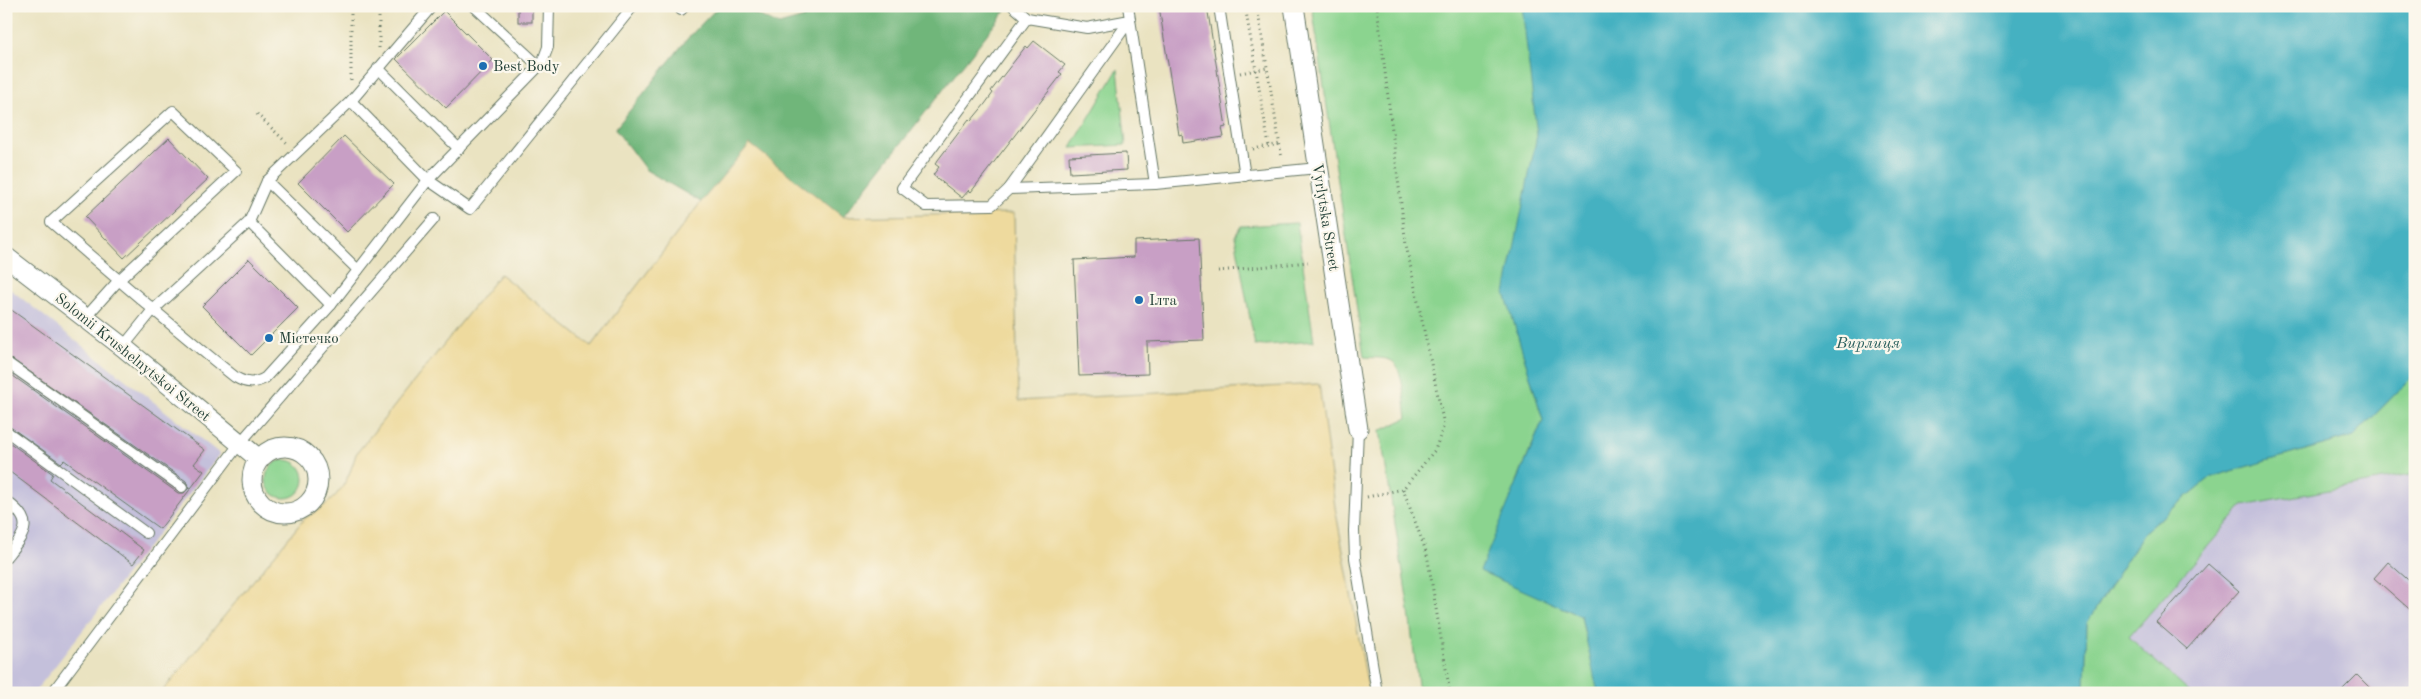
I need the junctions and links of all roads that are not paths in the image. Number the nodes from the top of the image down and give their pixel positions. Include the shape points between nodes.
1 (432, 6) edge
2 (474, 6) edge
3 (549, 6) edge
4 (634, 6) edge
5 (1013, 6) edge
6 (1128, 6) edge
7 (1219, 6) edge
8 (1294, 6) edge
9 (1027, 18) junction
10 (1130, 20) junction
11 (539, 66) junction
12 (378, 68) junction
13 (350, 101) junction
14 (459, 149) junction
15 (1318, 168) junction
16 (1245, 176) junction
17 (428, 180) junction
18 (267, 181) junction
19 (1155, 184) junction
20 (1009, 189) junction
21 (434, 219) dead end
22 (249, 222) junction
23 (6, 257) edge
24 (358, 270) junction
25 (119, 280) junction
26 (331, 305) junction
27 (152, 311) junction
28 (85, 318) junction
29 (123, 347) junction
30 (6, 362) edge
31 (1358, 428) joint
32 (6, 431) edge
33 (240, 442) junction
34 (259, 459) dead end
35 (182, 488) dead end
36 (6, 501) edge
37 (146, 533) dead end
38 (6, 557) edge
39 (52, 693) edge
40 (1377, 693) edge

1 - 12 lane
2 - 11 lane
3 - 11 lane via 548,47
4 - 17 lane via 470,209
5 - 9 lane
6 - 10 lane
7 - 16 lane
8 - 15 street, Vyrlytska Street
9 - 10 lane via 1087,28
9 - 20 lane via 902,188 926,206 992,205
10 - 19 lane
10 - 20 lane
11 - 14 lane
12 - 13 lane
12 - 14 lane
13 - 17 lane
13 - 18 lane
14 - 17 lane
15 - 16 lane
15 - 31 street, Vyrlytska Street
16 - 19 lane
17 - 24 lane
18 - 22 lane
18 - 24 lane
19 - 20 lane
21 - 33 lane
22 - 26 lane
22 - 27 lane
23 - 28 street, Solomii Krushelnytskoi Street
24 - 26 lane
25 - 25 lane via 236,171 173,111 51,222
25 - 27 lane
25 - 28 lane
26 - 27 lane via 266,378 256,383 235,377
27 - 29 lane
28 - 29 street, Solomii Krushelnytskoi Street
29 - 33 street, Solomii Krushelnytskoi Street
30 - 35 lane
31 - 40 lane via 1355,558
32 - 37 lane
33 - 34 street, Solomii Krushelnytskoi Street
33 - 39 lane
36 - 38 lane via 25,518 23,536

